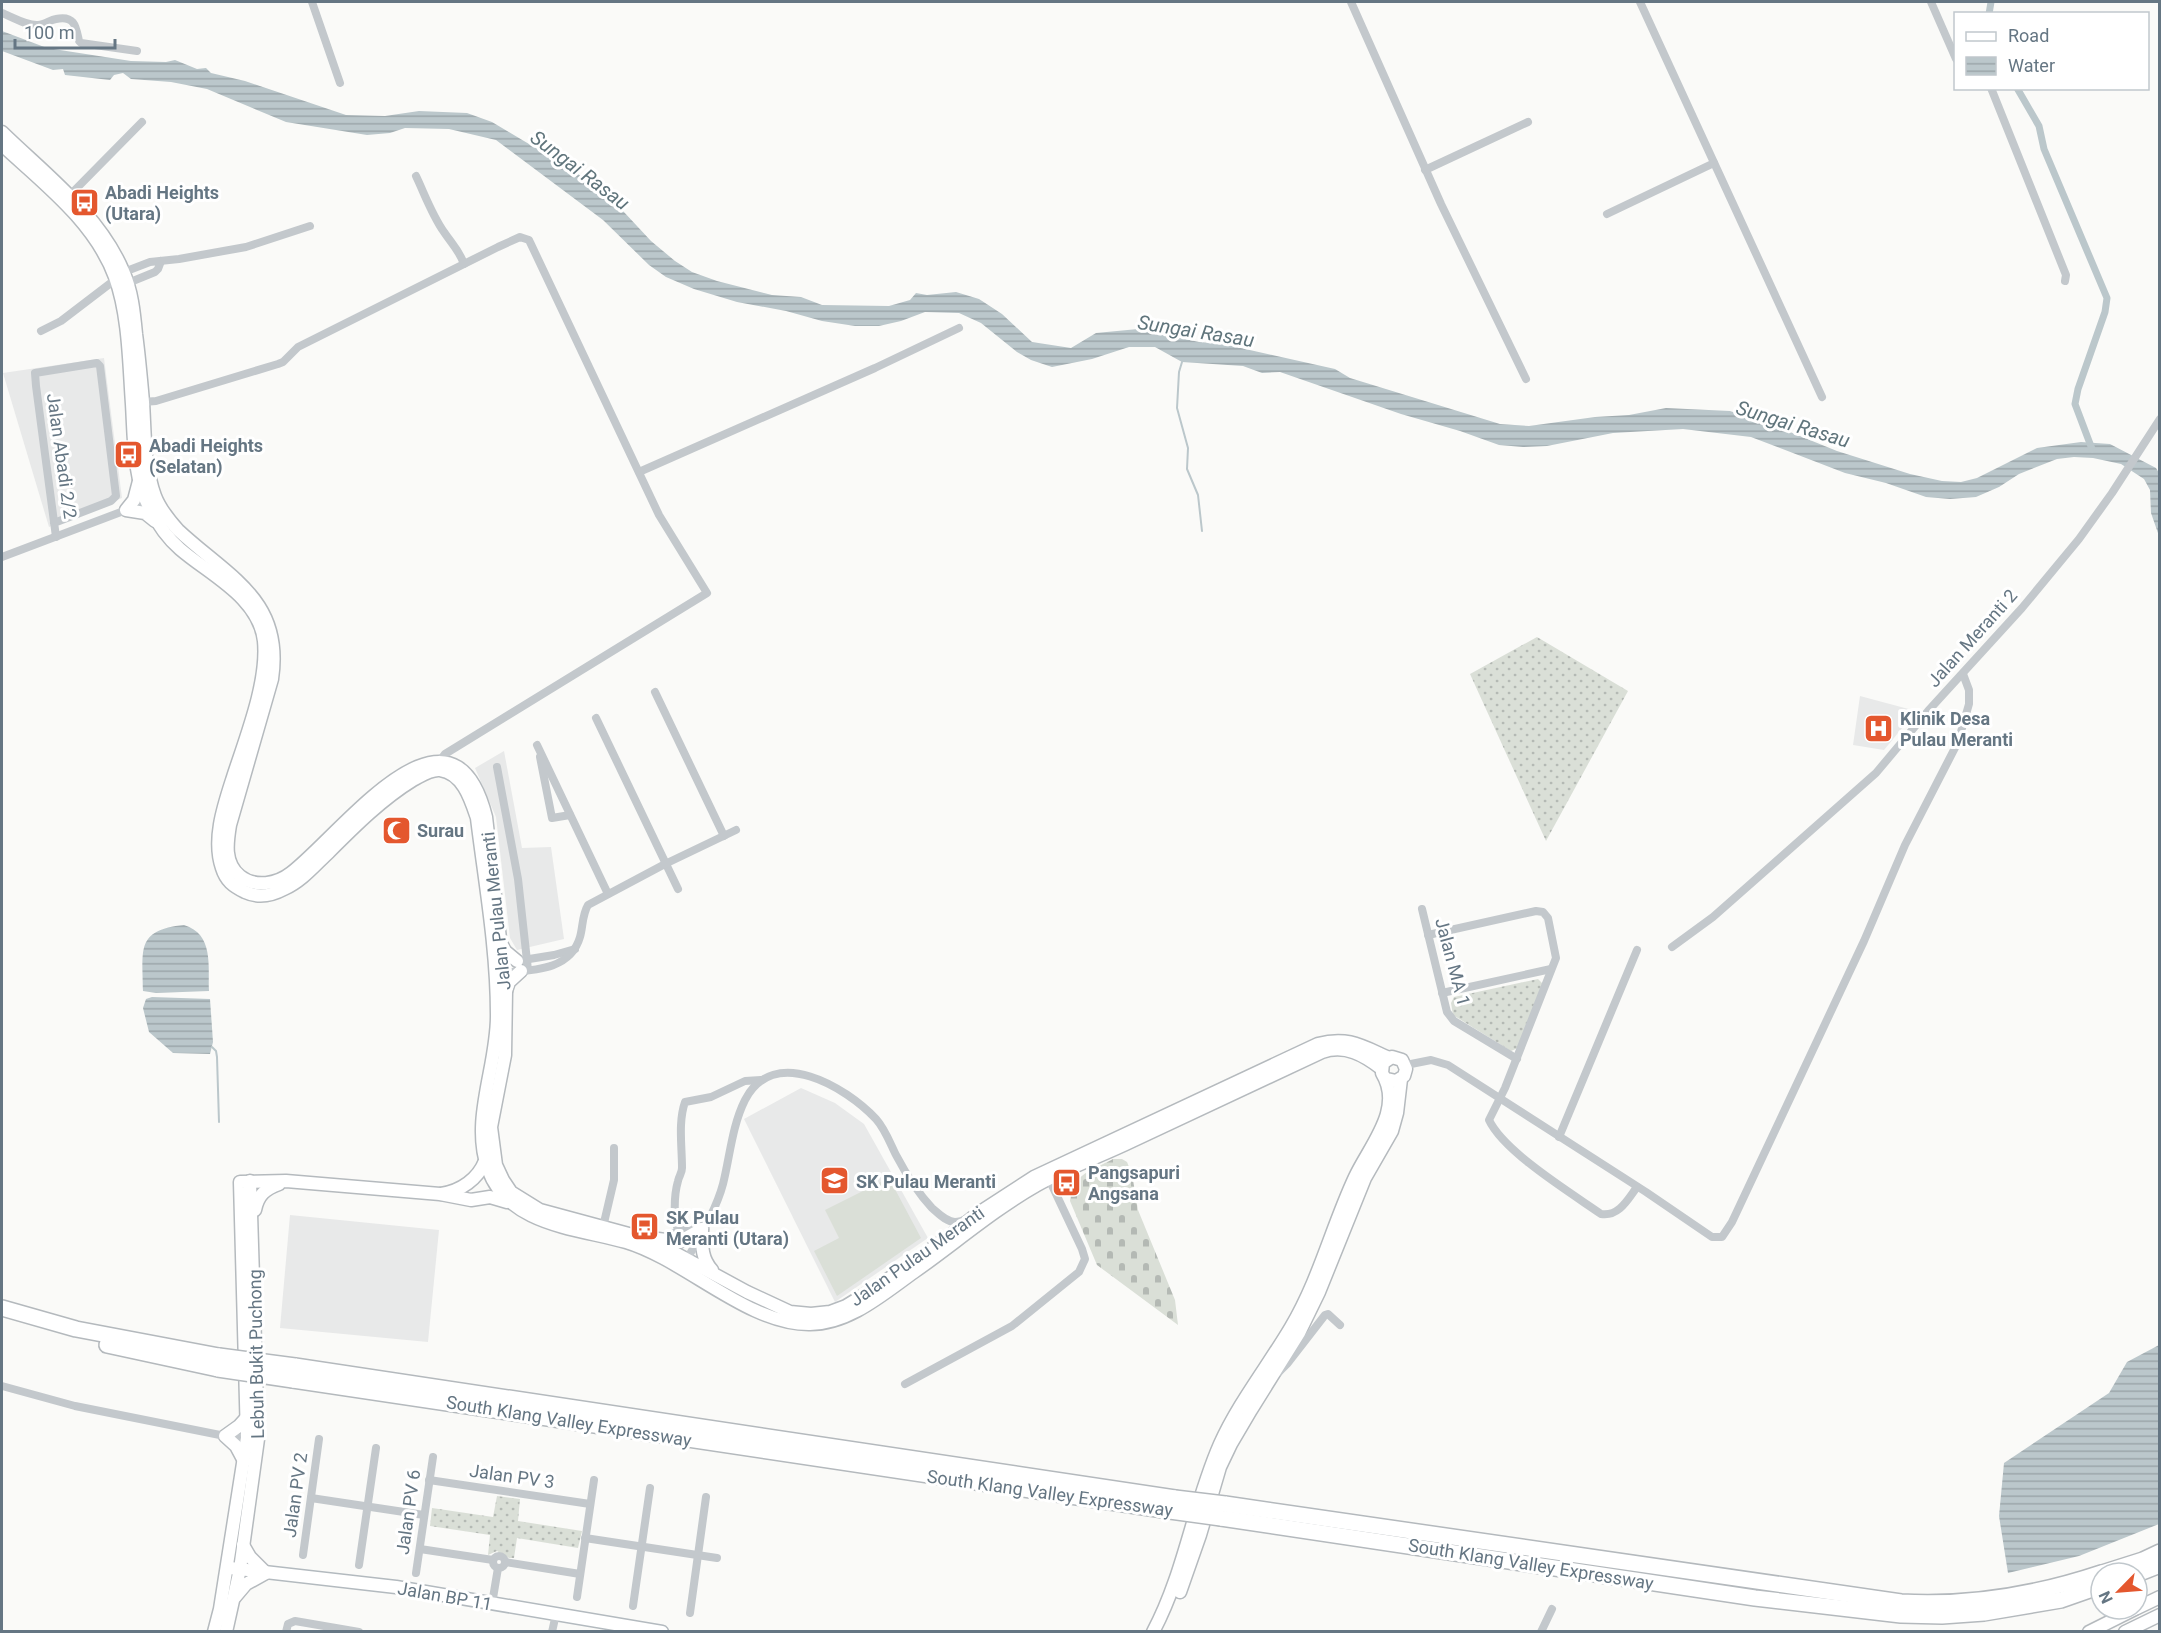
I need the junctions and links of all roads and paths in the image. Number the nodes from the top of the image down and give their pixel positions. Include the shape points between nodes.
1 (312, 2) edge
2 (1351, 2) edge
3 (1641, 2) edge
4 (1930, 2) edge
5 (2, 13) edge
6 (137, 51) dead end
7 (1954, 55) edge
8 (340, 83) dead end
9 (1992, 90) edge
10 (142, 122) dead end
11 (1528, 122) dead end
12 (2, 132) edge
13 (2, 145) edge
14 (1714, 163) junction
15 (1425, 170) junction
16 (416, 176) dead end
17 (69, 196) junction
18 (1607, 214) dead end
19 (310, 226) dead end
20 (464, 264) junction
21 (122, 278) junction
22 (2065, 280) dead end
23 (959, 328) dead end
24 (41, 331) dead end
25 (1527, 379) dead end
26 (1822, 398) dead end
27 (143, 402) junction
28 (2160, 419) edge
29 (639, 472) junction
30 (139, 474) junction
31 (151, 500) junction
32 (126, 510) junction
33 (54, 524) junction
34 (159, 526) junction
35 (56, 537) junction
36 (2, 557) edge
37 (1964, 674) junction
38 (656, 692) dead end
39 (596, 718) dead end
40 (439, 762) junction
41 (497, 767) dead end
42 (570, 815) junction
43 (736, 830) dead end
44 (724, 836) junction
45 (665, 864) junction
46 (678, 889) dead end
47 (608, 894) junction
48 (1422, 909) dead end
49 (1428, 935) junction
50 (501, 944) junction
51 (1672, 948) dead end
52 (1636, 950) dead end
53 (523, 965) junction
54 (500, 968) junction
55 (1551, 969) junction
56 (506, 992) junction
57 (1442, 993) junction
58 (1389, 1058) junction
59 (1516, 1059) junction
60 (1406, 1065) junction
61 (1384, 1074) junction
62 (1401, 1079) junction
63 (762, 1080) junction
64 (1501, 1098) junction
65 (1559, 1137) junction
66 (615, 1148) dead end
67 (485, 1161) junction
68 (1049, 1179) junction
69 (245, 1181) junction
70 (286, 1181) junction
71 (1637, 1186) junction
72 (440, 1194) junction
73 (511, 1204) junction
74 (977, 1214) junction
75 (252, 1222) junction
76 (704, 1225) junction
77 (603, 1227) junction
78 (679, 1232) junction
79 (654, 1239) junction
80 (684, 1263) junction
81 (716, 1275) junction
82 (2, 1308) edge
83 (2, 1318) edge
84 (1340, 1325) dead end
85 (218, 1362) junction
86 (1273, 1375) junction
87 (905, 1384) dead end
88 (2, 1386) edge
89 (248, 1416) junction
90 (225, 1436) junction
91 (253, 1439) junction
92 (319, 1439) dead end
93 (376, 1448) dead end
94 (433, 1457) dead end
95 (244, 1461) junction
96 (429, 1480) junction
97 (594, 1480) dead end
98 (650, 1488) dead end
99 (706, 1497) dead end
100 (311, 1498) junction
101 (590, 1504) junction
102 (368, 1507) junction
103 (1223, 1511) junction
104 (424, 1515) junction
105 (585, 1538) junction
106 (243, 1545) junction
107 (641, 1546) junction
108 (420, 1549) junction
109 (2160, 1552) edge
110 (303, 1555) dead end
111 (698, 1555) junction
112 (717, 1558) dead end
113 (2140, 1561) edge
114 (499, 1564) junction
115 (359, 1565) dead end
116 (226, 1568) junction
117 (240, 1569) junction
118 (266, 1573) junction
119 (416, 1573) dead end
120 (580, 1574) junction
121 (2089, 1577) edge
122 (2089, 1590) edge
123 (577, 1597) dead end
124 (234, 1598) junction
125 (492, 1604) junction
126 (633, 1606) dead end
127 (1552, 1609) dead end
128 (690, 1613) dead end
129 (556, 1614) junction
130 (2160, 1615) edge
131 (2111, 1621) edge
132 (354, 1631) edge
133 (214, 1632) edge
134 (226, 1632) edge
135 (286, 1632) edge
136 (552, 1632) edge
137 (662, 1632) edge
138 (1153, 1632) edge
139 (1162, 1632) edge
140 (1541, 1632) edge
141 (2089, 1632) edge
142 (2125, 1632) edge

1 - 8 street
2 - 15 street
3 - 14 street
4 - 7 street
5 - 6 street via 36,25 65,19 76,25 81,43
9 - 22 street
10 - 17 street
11 - 15 street
12 - 17 main road, Jalan Pulau Meranti
13 - 21 main road, Jalan Pulau Meranti via 95,238
14 - 18 street
14 - 26 street
15 - 25 street
16 - 20 street
17 - 21 main road, Jalan Pulau Meranti via 101,231
19 - 21 street via 246,247 150,262
20 - 27 street via 298,347 283,362 179,395
20 - 29 street via 520,237 529,240
21 - 24 street
21 - 27 main road, Jalan Pulau Meranti via 135,321
21 - 30 main road, Jalan Pulau Meranti
23 - 29 street
27 - 31 main road, Jalan Pulau Meranti
28 - 37 street, Jalan Meranti 2 via 2079,539
29 - 40 street via 669,533 707,592 444,754
30 - 31 main road, Jalan Pulau Meranti
30 - 32 main road via 138,490
31 - 32 street
31 - 34 main road, Jalan Pulau Meranti
31 - 40 main road, Jalan Pulau Meranti via 178,530 253,597 273,636 273,679 229,832 228,852 237,873 257,883 268,883 291,873 381,790 416,766
32 - 34 main road via 145,513
32 - 35 street
33 - 33 street, Jalan Abadi 2/2 via 116,496 99,364 35,373
33 - 35 street, Jalan Abadi 2/2
34 - 54 main road, Jalan Pulau Meranti via 247,604 263,637 263,679 219,833 218,856 229,883 257,896 285,889 302,878 387,798 420,776 441,770 462,785 477,818
35 - 36 street
37 - 51 street, Jalan Meranti 2 via 1876,773 1713,917
37 - 71 street via 1969,704 1958,742 1905,845 1808,1064 1726,1234 1712,1237
38 - 44 street
39 - 45 street
40 - 50 main road, Jalan Pulau Meranti via 459,767 481,798
41 - 53 street via 518,879
42 - 42 street via 552,775 537,745 552,818
42 - 47 street
43 - 44 street
44 - 45 street
45 - 46 street
45 - 47 street
47 - 53 street via 584,911 575,949
48 - 49 street, Jalan MA 1
49 - 55 street via 1543,912 1548,918 1556,958
49 - 57 street, Jalan MA 1
50 - 53 main road
50 - 54 main road, Jalan Pulau Meranti
52 - 65 street
53 - 54 street
53 - 56 main road
54 - 56 main road, Jalan Pulau Meranti
54 - 67 main road, Jalan Pulau Meranti via 495,1054 482,1128
55 - 57 street
55 - 59 street
56 - 77 main road, Jalan Pulau Meranti via 505,1055 491,1127 496,1165 511,1192 525,1202 540,1210
57 - 59 street, Jalan MA 1 via 1450,1017
58 - 60 main road via 1399,1058
58 - 61 main road via 1383,1062
58 - 74 main road, Jalan Pulau Meranti via 1358,1043 1342,1040 1318,1044 1034,1177
59 - 64 street
60 - 62 main road
60 - 64 street via 1439,1062
61 - 62 main road via 1392,1081
61 - 68 main road, Jalan Pulau Meranti via 1368,1058 1347,1049 1332,1048
61 - 138 main road via 1390,1096 1383,1127 1356,1175 1292,1327 1222,1440 1167,1606
62 - 86 main road via 1392,1131 1365,1178 1299,1333
63 - 74 street via 793,1072 838,1090 876,1119 919,1194 939,1215 955,1222
63 - 76 street via 740,1111 722,1187
63 - 78 street via 685,1102 682,1171 675,1214
64 - 65 street
64 - 71 street via 1489,1120 1505,1142 1601,1214 1616,1212
65 - 71 street
66 - 77 street via 614,1180
67 - 72 main road via 481,1172 469,1182 453,1192
67 - 73 main road, Jalan Pulau Meranti via 494,1185
68 - 80 main road, Jalan Pulau Meranti via 882,1294 833,1322 800,1324 766,1315 741,1303
68 - 87 street via 1085,1258 1079,1272 1012,1326
69 - 70 main road
69 - 75 main road, Lebuh Bukit Puchong
69 - 89 main road, Lebuh Bukit Puchong
70 - 72 main road
70 - 75 main road via 262,1192
72 - 73 main road via 471,1200 490,1197
73 - 80 main road, Jalan Pulau Meranti via 554,1224 636,1245
74 - 81 main road, Jalan Pulau Meranti via 877,1287 830,1312 790,1312
75 - 91 main road, Lebuh Bukit Puchong
76 - 78 street
76 - 79 main road via 679,1242
76 - 80 street
76 - 81 main road via 704,1256
77 - 79 main road, Jalan Pulau Meranti
78 - 79 street
79 - 80 main road, Jalan Pulau Meranti
80 - 81 main road, Jalan Pulau Meranti
82 - 85 highway, South Klang Valley Expressway
83 - 85 highway, South Klang Valley Expressway via 76,1338
84 - 86 street via 1325,1315 1287,1364
85 - 103 highway, South Klang Valley Expressway, bridge
86 - 139 main road via 1220,1467 1173,1612
88 - 90 street via 75,1406
89 - 90 main road
89 - 91 main road, Lebuh Bukit Puchong
90 - 91 street
90 - 95 main road
91 - 95 main road, Lebuh Bukit Puchong
91 - 106 main road, Lebuh Bukit Puchong
92 - 100 street, Jalan PV 2
93 - 102 street
94 - 96 street, Jalan PV 6
95 - 116 main road, Lebuh Bukit Puchong
96 - 101 street, Jalan PV 3
96 - 104 street, Jalan PV 6
97 - 101 street
98 - 107 street
99 - 111 street
100 - 102 street
100 - 110 street, Jalan PV 2
101 - 105 street
102 - 104 street
102 - 115 street
103 - 121 highway, South Klang Valley Expressway via 1901,1602 1981,1601 2060,1587
103 - 122 highway, South Klang Valley Expressway via 1755,1598 1901,1615 1984,1613 2061,1600
104 - 108 street, Jalan PV 6
105 - 107 street
105 - 120 street
106 - 117 main road, Lebuh Bukit Puchong
106 - 118 main road
107 - 111 street
107 - 126 street
108 - 114 street
108 - 119 street, Jalan PV 6
109 - 113 highway, South Klang Valley Expressway
111 - 112 street
111 - 128 street
114 - 120 street
114 - 125 street
116 - 117 main road, Jalan BP 11
116 - 133 main road, Lebuh Bukit Puchong
117 - 118 main road, Jalan BP 11
117 - 124 main road, Lebuh Bukit Puchong
118 - 124 main road via 246,1584
118 - 125 main road, Jalan BP 11 via 396,1587
120 - 123 street
124 - 134 main road, Lebuh Bukit Puchong
125 - 129 main road, Jalan BP 11
127 - 140 street
129 - 136 street
129 - 137 main road, Jalan BP 11
130 - 142 main road
131 - 141 main road
132 - 135 street via 291,1621

